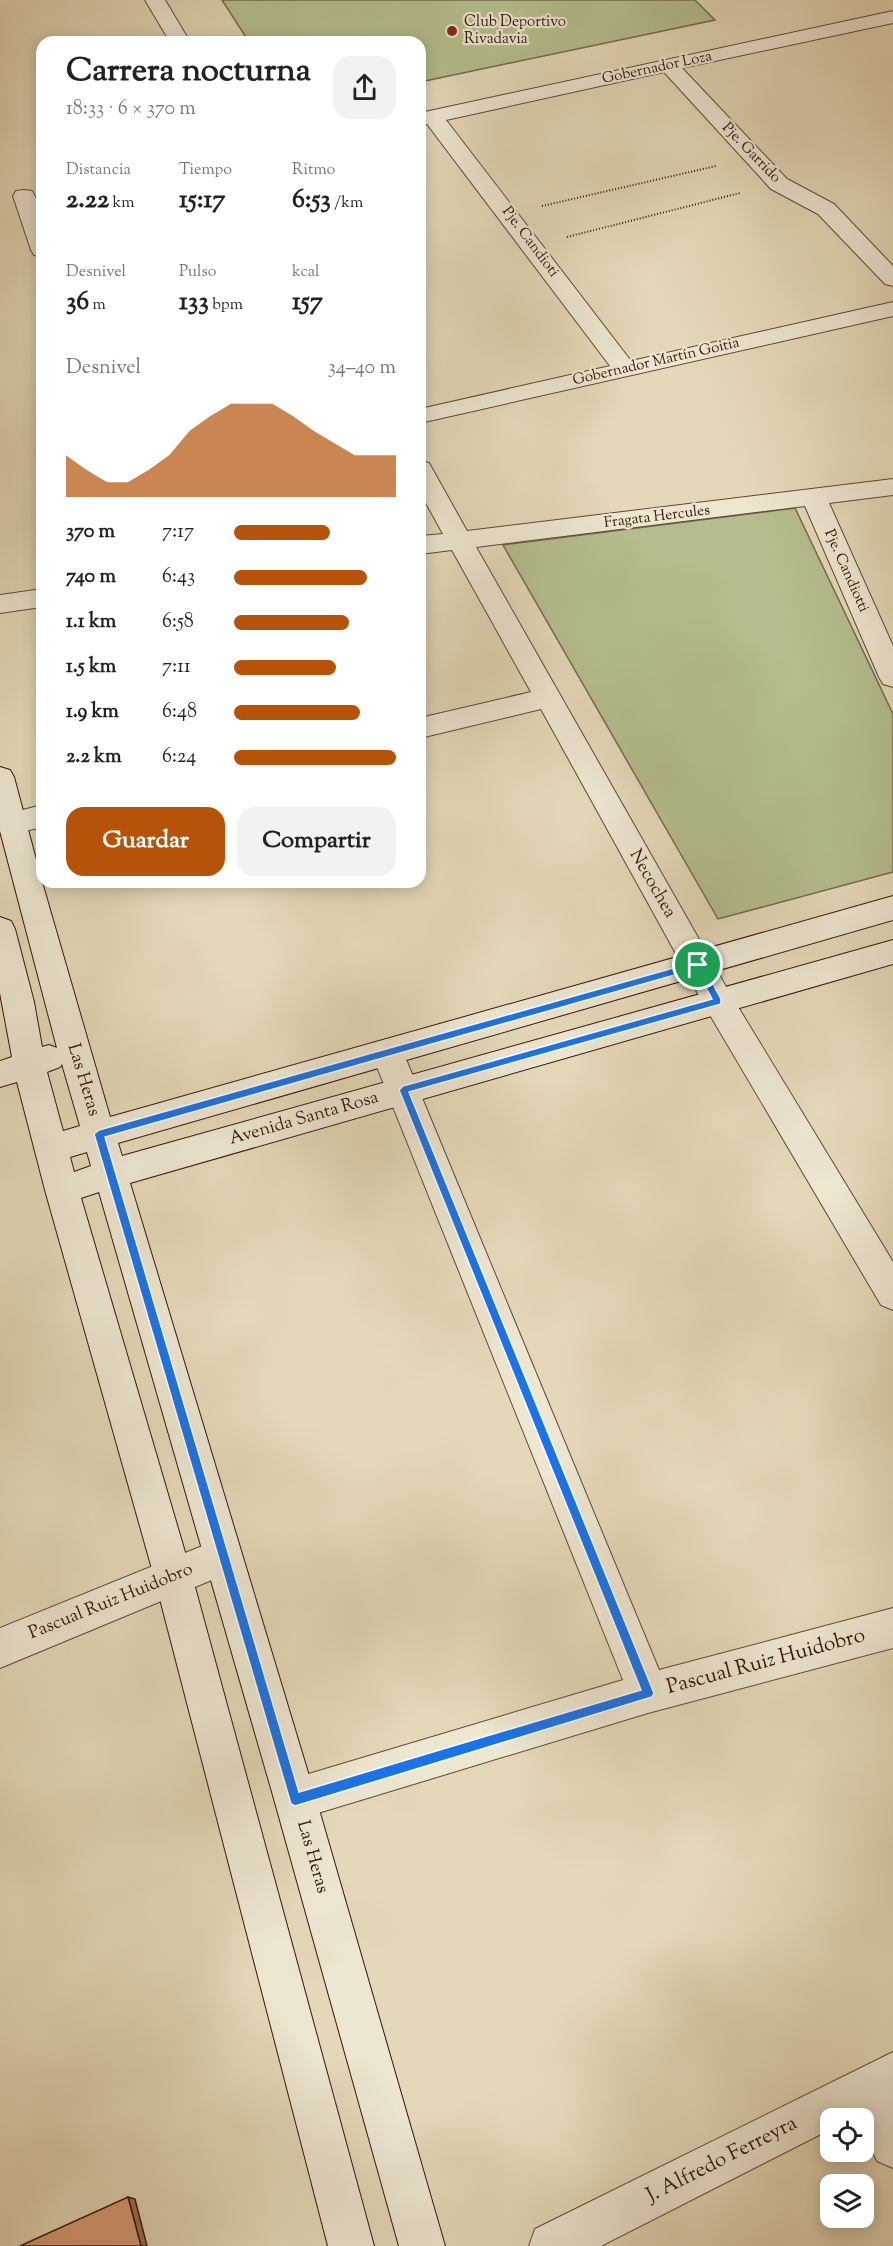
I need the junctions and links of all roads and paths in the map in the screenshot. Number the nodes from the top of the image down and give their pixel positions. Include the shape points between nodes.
1 (155, 0) edge
2 (880, 1) edge
3 (893, 15) edge
4 (176, 36) edge
5 (669, 66) junction
6 (426, 118) edge
7 (755, 157) junction
8 (779, 184) junction
9 (33, 195) edge
10 (0, 201) edge
11 (36, 213) edge
12 (509, 214) junction
13 (533, 246) junction
14 (893, 279) edge
15 (893, 309) edge
16 (625, 369) junction
17 (426, 415) edge
18 (893, 487) edge
19 (814, 497) junction
20 (426, 500) edge
21 (434, 541) edge
22 (36, 599) edge
23 (0, 604) edge
24 (893, 677) edge
25 (547, 698) junction
26 (426, 727) edge
27 (0, 777) edge
28 (28, 820) edge
29 (36, 860) edge
30 (42, 888) edge
31 (893, 908) edge
32 (0, 929) edge
33 (893, 952) edge
34 (698, 965) junction
35 (718, 1001) junction
36 (74, 1050) junction
37 (387, 1052) junction
38 (14, 1069) edge
39 (403, 1090) junction
40 (99, 1134) junction
41 (51, 1148) junction
42 (110, 1174) junction
43 (62, 1190) junction
44 (893, 1294) edge
45 (222, 1557) junction
46 (173, 1576) junction
47 (893, 1628) edge
48 (0, 1648) edge
49 (648, 1693) junction
50 (295, 1799) junction
51 (880, 2081) edge
52 (893, 2145) edge
53 (351, 2246) edge
54 (422, 2246) edge
55 (552, 2246) edge

1 - 4 street
2 - 3 street
3 - 5 street, Gobernador Loza
5 - 6 street, Gobernador Loza
5 - 7 street, Pje. Garrido
6 - 12 street, Pje. Candioti
7 - 8 street, Pje. Garrido
7 - 12 path
8 - 13 path
8 - 14 street, Pje. Garrido via 826,209
9 - 10 street
9 - 11 street
12 - 13 street, Pje. Candioti
13 - 16 street, Pje. Candioti
15 - 16 street, Gobernador Martín Goitia
16 - 17 street, Gobernador Martín Goitia
18 - 19 street, Fragata Hercules
19 - 21 street, Fragata Hercules
19 - 24 street, Pje. Candiotti
20 - 21 street, Necochea
21 - 25 street, Necochea
22 - 23 street
25 - 26 street
25 - 34 street, Necochea
27 - 28 street, Las Heras
28 - 29 street, Las Heras
30 - 36 street, Las Heras
31 - 34 street
32 - 38 street via 18,1002
33 - 35 street, Avenida Santa Rosa
34 - 35 street, Necochea
34 - 37 street
35 - 39 street, Avenida Santa Rosa
35 - 44 street, Necochea
36 - 38 street
36 - 40 street, Las Heras
37 - 39 street
37 - 40 street
38 - 41 street
39 - 42 street, Avenida Santa Rosa
39 - 49 street
40 - 41 street
40 - 42 street, Las Heras
41 - 43 street
42 - 43 street, Avenida Santa Rosa
42 - 45 street, Las Heras
43 - 46 street
45 - 46 street, Pascual Ruiz Huidobro
45 - 50 street, Las Heras
46 - 48 street, Pascual Ruiz Huidobro
46 - 53 street
47 - 49 street, Pascual Ruiz Huidobro
49 - 50 street, Pascual Ruiz Huidobro
50 - 54 street, Las Heras
51 - 52 street
51 - 55 street, J. Alfredo Ferreyra

